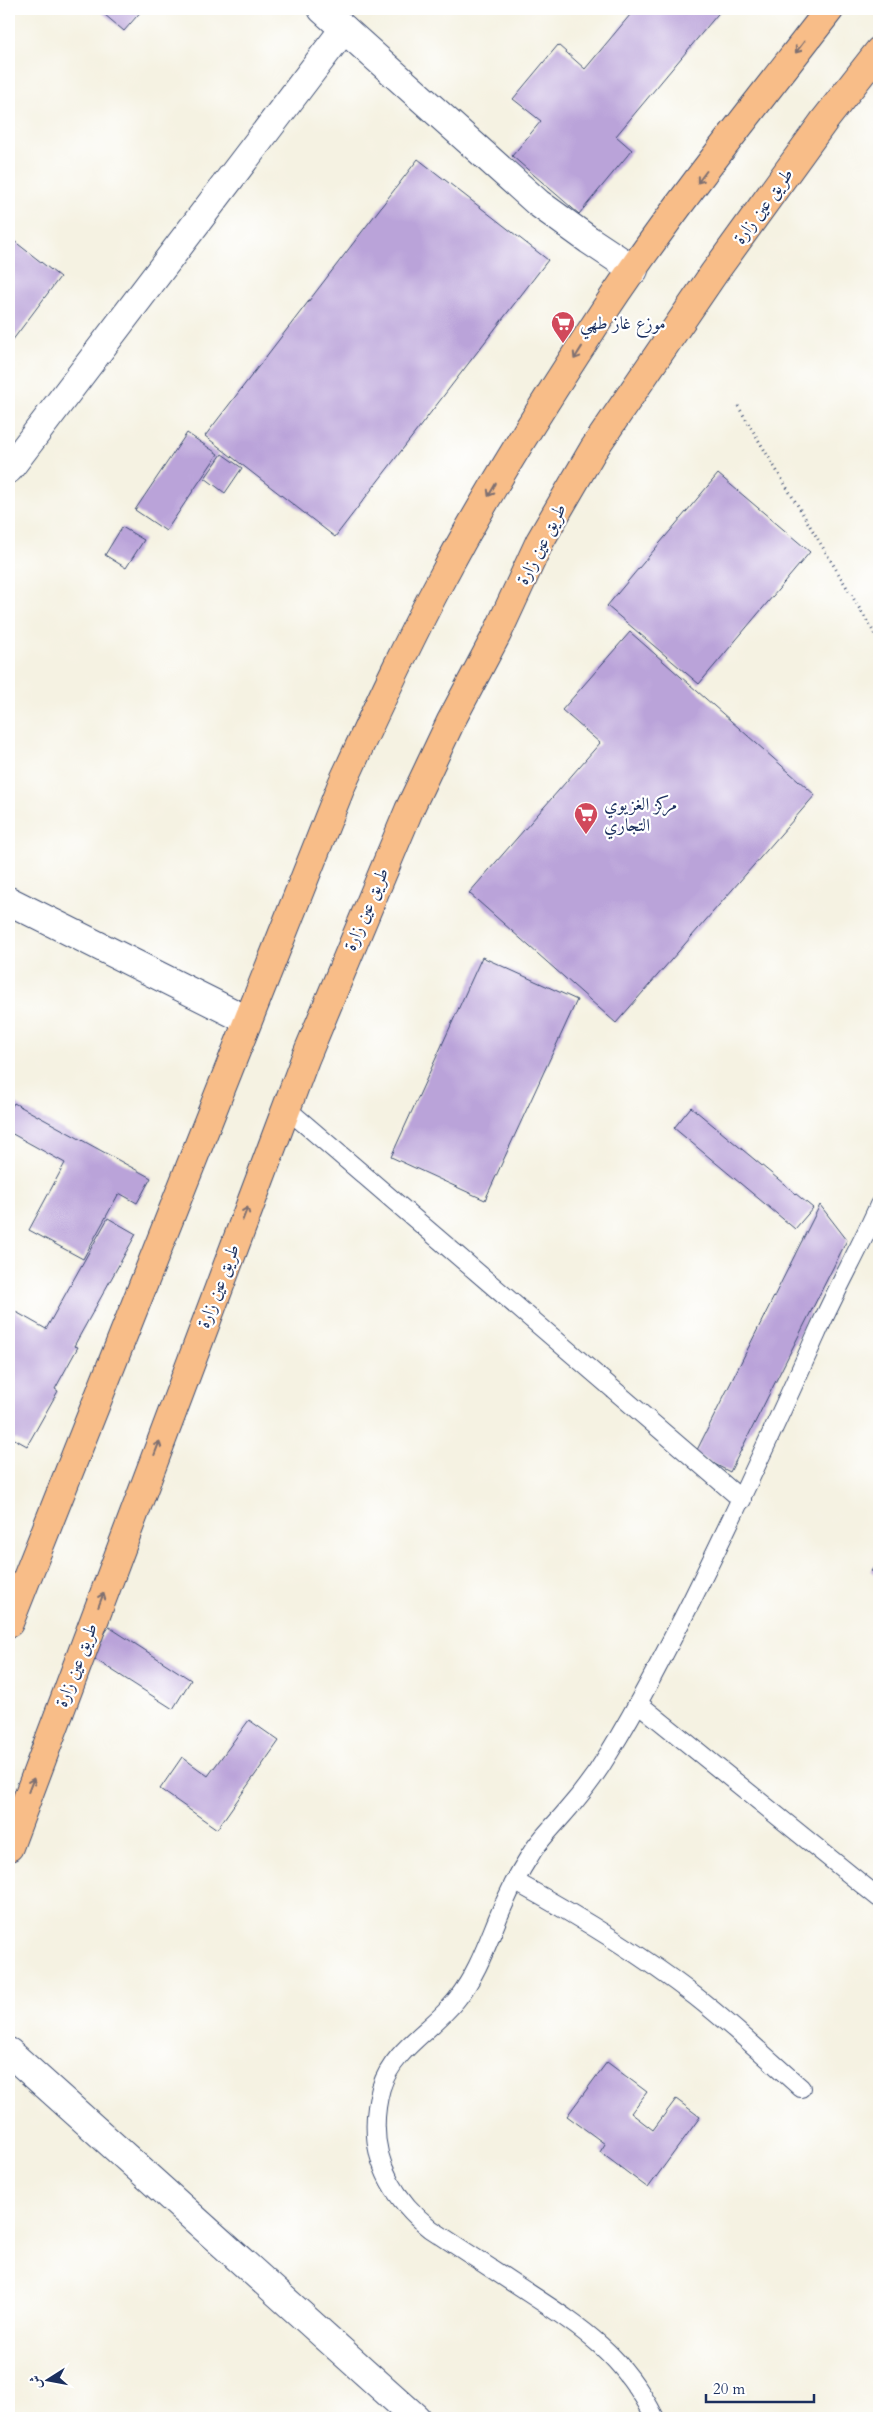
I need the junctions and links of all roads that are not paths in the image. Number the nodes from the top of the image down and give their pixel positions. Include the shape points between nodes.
1 (322, 9) edge
2 (830, 9) edge
3 (344, 29) junction
4 (879, 51) edge
5 (634, 270) junction
6 (9, 469) edge
7 (9, 901) edge
8 (247, 1020) junction
9 (286, 1108) junction
10 (879, 1205) edge
11 (742, 1500) junction
12 (9, 1623) edge
13 (639, 1704) junction
14 (9, 1847) edge
15 (516, 1882) junction
16 (879, 1898) edge
17 (9, 2052) edge
18 (801, 2088) dead end
19 (416, 2418) edge
20 (655, 2418) edge

1 - 3 street
2 -> 5 main road
3 - 5 street via 538,202 570,228
3 - 6 street
4 - 9 main road, طريق عين زارة via 714,272 593,450 540,541 409,810
5 -> 8 main road via 607,307 493,488 441,579 342,784
7 - 8 street
8 - 12 main road
9 - 11 lane
14 -> 9 main road, طريق عين زارة
10 - 11 lane
11 - 13 lane
13 - 15 lane via 603,1763 529,1856
13 - 16 lane
15 - 18 lane via 578,1916 694,1996
15 - 20 lane via 504,1902 473,1976 435,2024 392,2063 382,2084 377,2107 375,2131 378,2154 398,2197 413,2215 578,2325 604,2346 626,2370
17 - 19 street

